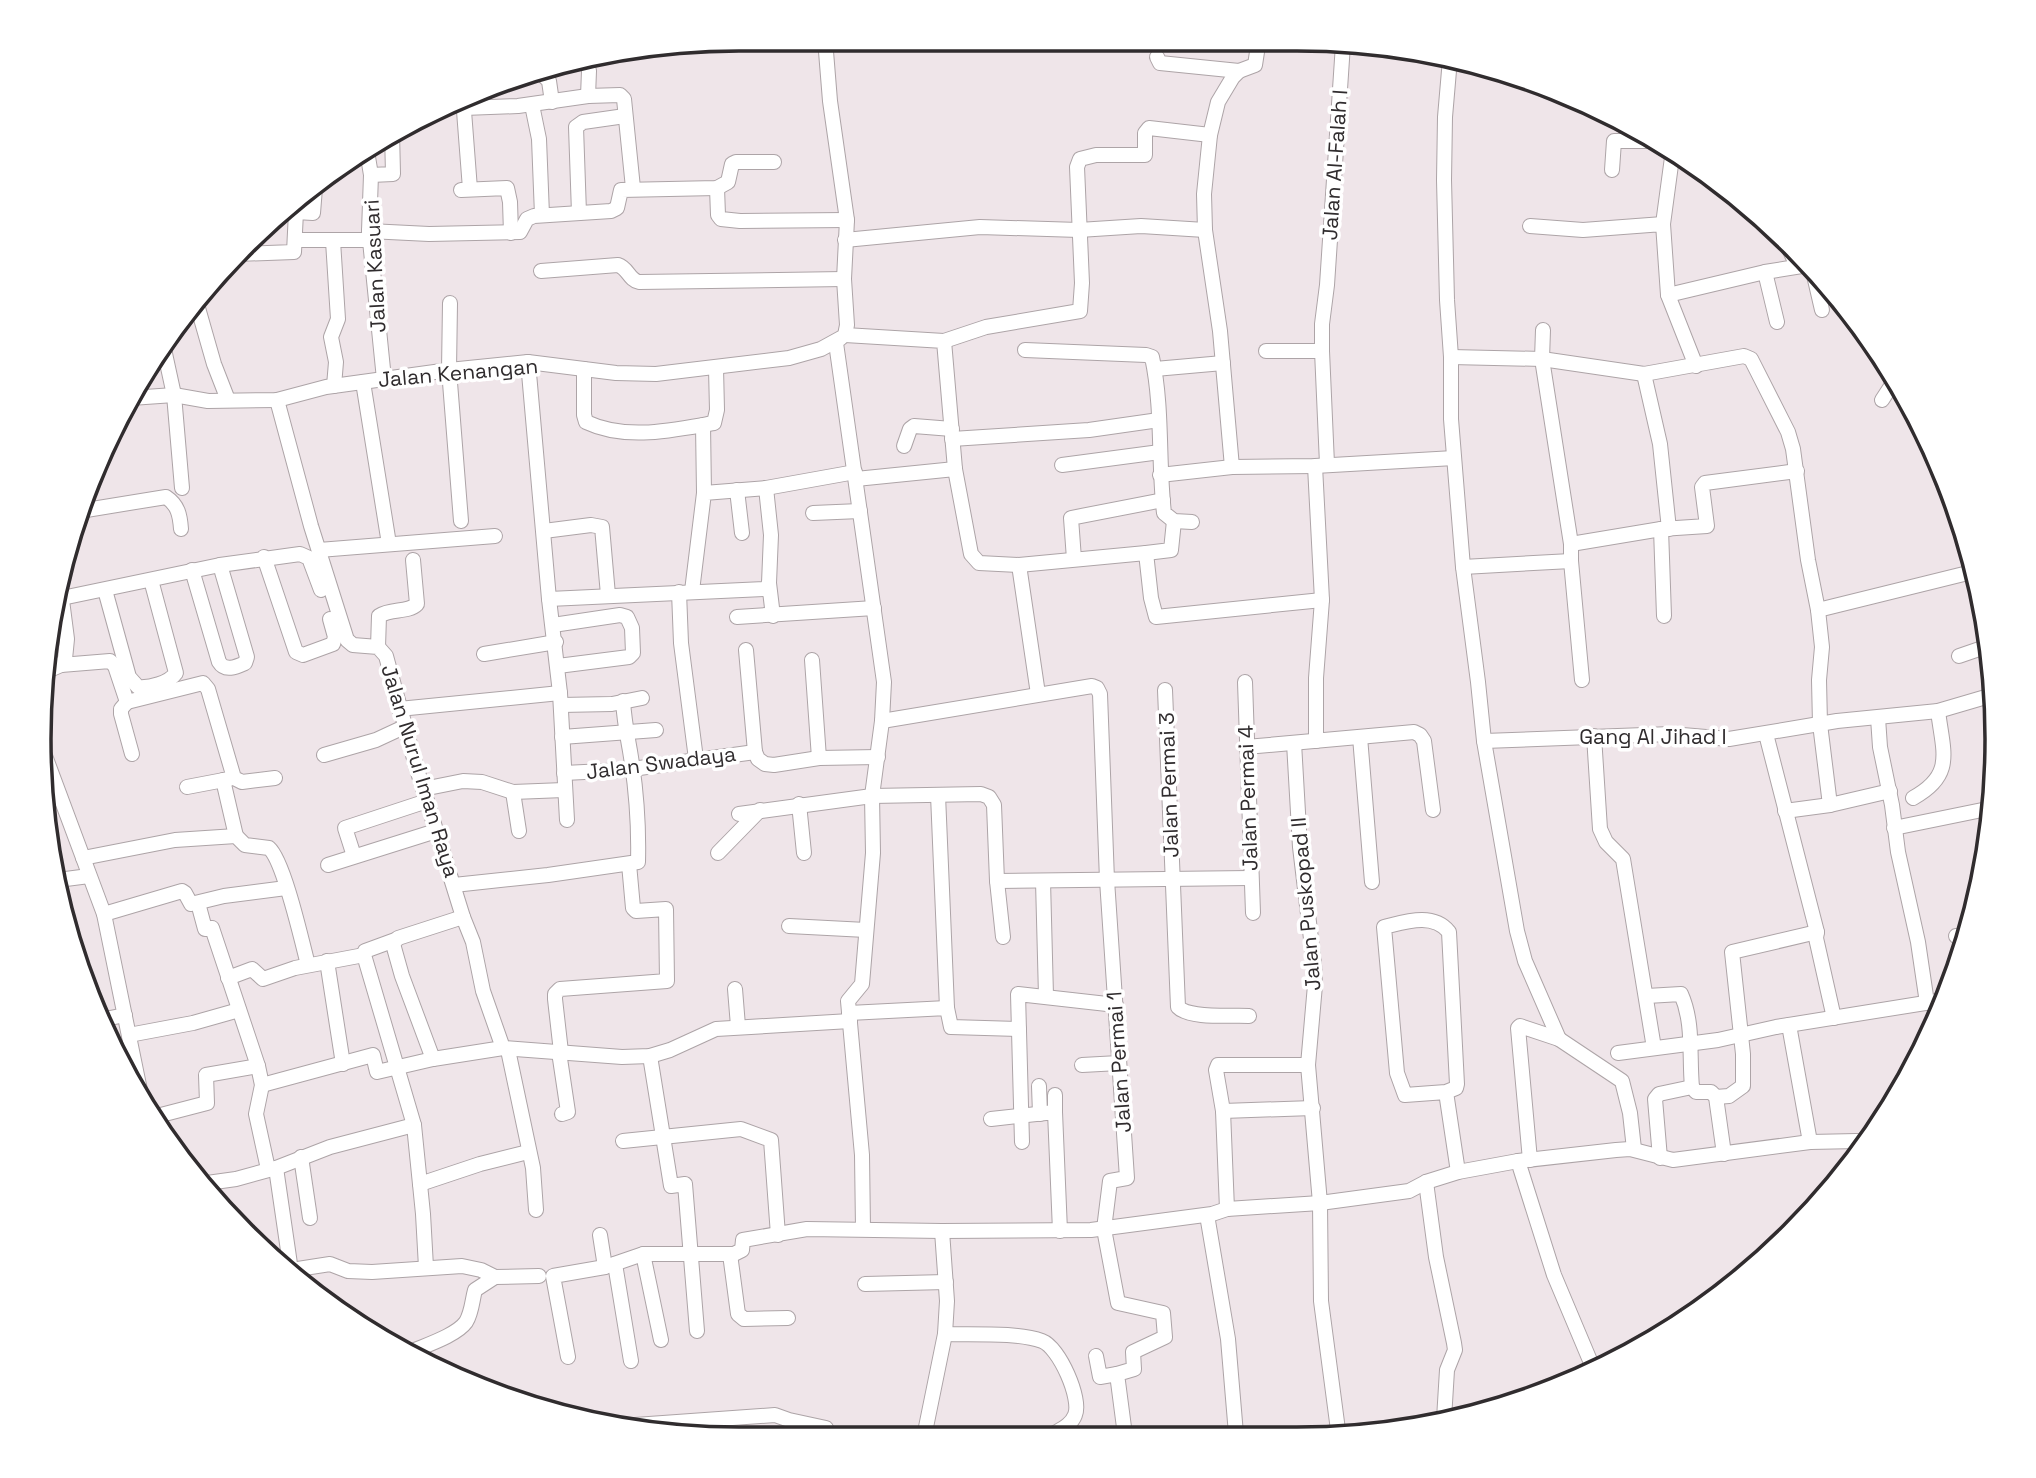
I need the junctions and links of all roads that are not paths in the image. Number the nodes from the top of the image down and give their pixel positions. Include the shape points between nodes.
1 (826, 51) edge
2 (1258, 51) edge
3 (1342, 52) edge
4 (1157, 57) dead end
5 (588, 68) edge
6 (1449, 68) edge
7 (1239, 71) junction
8 (546, 78) edge
9 (587, 97) junction
10 (552, 102) junction
11 (475, 103) edge
12 (532, 105) junction
13 (463, 109) edge
14 (625, 116) junction
15 (591, 121) junction
16 (1210, 135) junction
17 (1637, 141) edge
18 (392, 145) edge
19 (369, 159) edge
20 (774, 162) dead end
21 (1671, 162) edge
22 (1612, 170) dead end
23 (371, 175) junction
24 (633, 188) junction
25 (717, 188) junction
26 (314, 198) edge
27 (297, 212) edge
28 (296, 213) edge
29 (579, 214) junction
30 (542, 215) junction
31 (847, 220) junction
32 (1663, 224) junction
33 (1530, 226) dead end
34 (1079, 230) junction
35 (1205, 230) junction
36 (511, 233) junction
37 (369, 236) junction
38 (296, 240) junction
39 (845, 240) junction
40 (333, 241) junction
41 (251, 254) edge
42 (1797, 267) edge
43 (541, 271) dead end
44 (1765, 271) junction
45 (844, 279) junction
46 (1817, 289) edge
47 (1668, 295) junction
48 (450, 303) dead end
49 (1822, 310) dead end
50 (199, 312) edge
51 (1777, 322) dead end
52 (1543, 330) dead end
53 (840, 339) junction
54 (944, 341) junction
55 (1025, 350) dead end
56 (1266, 351) dead end
57 (1322, 351) junction
58 (1451, 357) junction
59 (166, 358) edge
60 (1542, 359) junction
61 (528, 362) junction
62 (1223, 363) junction
63 (1696, 366) junction
64 (716, 368) junction
65 (584, 369) junction
66 (1155, 369) junction
67 (449, 370) junction
68 (1644, 374) junction
69 (384, 379) junction
70 (363, 382) junction
71 (334, 386) junction
72 (1889, 389) edge
73 (174, 395) junction
74 (142, 397) edge
75 (228, 400) junction
76 (277, 400) junction
77 (1882, 400) dead end
78 (1159, 420) junction
79 (703, 425) junction
80 (952, 434) junction
81 (904, 446) dead end
82 (1160, 452) junction
83 (1454, 458) junction
84 (1062, 464) dead end
85 (1321, 465) junction
86 (1232, 467) junction
87 (955, 469) junction
88 (1797, 471) junction
89 (856, 475) junction
90 (1160, 475) junction
91 (182, 488) dead end
92 (766, 488) junction
93 (737, 490) junction
94 (704, 493) junction
95 (1163, 500) junction
96 (90, 509) edge
97 (860, 511) junction
98 (813, 513) dead end
99 (461, 521) dead end
100 (1174, 521) junction
101 (1192, 522) dead end
102 (181, 529) dead end
103 (1665, 529) junction
104 (544, 531) junction
105 (742, 533) dead end
106 (495, 536) dead end
107 (389, 544) junction
108 (1571, 544) junction
109 (319, 550) junction
110 (1139, 553) junction
111 (264, 557) junction
112 (1074, 559) junction
113 (413, 560) dead end
114 (1571, 561) junction
115 (220, 565) junction
116 (1019, 565) junction
117 (1463, 567) junction
118 (192, 570) junction
119 (1965, 574) edge
120 (150, 580) junction
121 (769, 583) junction
122 (105, 590) junction
123 (685, 592) junction
124 (608, 595) junction
125 (66, 597) edge
126 (549, 599) junction
127 (1322, 600) junction
128 (874, 608) junction
129 (63, 610) edge
130 (1818, 610) junction
131 (773, 616) junction
132 (1664, 616) dead end
133 (737, 617) dead end
134 (553, 625) junction
135 (556, 642) junction
136 (378, 647) junction
137 (1979, 649) edge
138 (746, 650) dead end
139 (484, 654) dead end
140 (1959, 656) dead end
141 (812, 660) dead end
142 (61, 664) junction
143 (558, 666) junction
144 (55, 667) edge
145 (1582, 680) dead end
146 (1245, 682) dead end
147 (1165, 690) dead end
148 (1038, 694) junction
149 (1984, 697) edge
150 (642, 698) dead end
151 (561, 699) junction
152 (623, 701) junction
153 (127, 702) junction
154 (400, 709) junction
155 (1938, 711) junction
156 (1878, 718) junction
157 (882, 721) junction
158 (1820, 724) junction
159 (404, 727) junction
160 (656, 730) dead end
161 (625, 732) junction
162 (1766, 734) junction
163 (1594, 736) junction
164 (562, 737) junction
165 (1360, 737) junction
166 (1316, 741) junction
167 (1484, 741) junction
168 (1294, 743) junction
169 (1246, 747) junction
170 (755, 752) junction
171 (132, 754) dead end
172 (324, 755) dead end
173 (878, 757) junction
174 (696, 758) junction
175 (820, 758) junction
176 (631, 769) junction
177 (564, 773) junction
178 (275, 778) dead end
179 (228, 779) junction
180 (187, 787) dead end
181 (53, 790) edge
182 (564, 790) junction
183 (1890, 791) junction
184 (513, 792) junction
185 (425, 795) junction
186 (938, 795) junction
187 (872, 796) junction
188 (1913, 798) dead end
189 (799, 804) junction
190 (1830, 804) junction
191 (760, 810) junction
192 (1433, 810) dead end
193 (1981, 810) edge
194 (1785, 811) junction
195 (739, 814) dead end
196 (567, 820) dead end
197 (1895, 828) junction
198 (436, 831) junction
199 (519, 831) dead end
200 (236, 836) junction
201 (718, 853) dead end
202 (804, 853) dead end
203 (354, 856) junction
204 (83, 858) junction
205 (629, 864) junction
206 (328, 865) dead end
207 (89, 876) junction
208 (1250, 878) junction
209 (65, 879) edge
210 (1172, 879) junction
211 (1107, 880) junction
212 (997, 881) junction
213 (1043, 881) junction
214 (1372, 882) dead end
215 (454, 884) junction
216 (286, 888) junction
217 (198, 903) junction
218 (104, 914) junction
219 (1253, 914) dead end
220 (463, 917) junction
221 (789, 926) dead end
222 (866, 930) junction
223 (1817, 932) junction
224 (1003, 937) dead end
225 (395, 940) junction
226 (364, 955) junction
227 (327, 961) junction
228 (308, 965) junction
229 (228, 978) junction
230 (735, 989) dead end
231 (1046, 996) junction
232 (1647, 996) junction
233 (1933, 1002) edge
234 (1927, 1003) junction
235 (1116, 1005) junction
236 (947, 1008) junction
237 (239, 1010) junction
238 (125, 1015) junction
239 (1249, 1016) dead end
240 (849, 1017) junction
241 (110, 1018) edge
242 (1834, 1018) junction
243 (1789, 1025) junction
244 (738, 1026) junction
245 (1019, 1029) junction
246 (130, 1035) junction
247 (1741, 1035) junction
248 (1559, 1039) junction
249 (1691, 1044) junction
250 (1654, 1048) junction
251 (506, 1049) junction
252 (560, 1052) junction
253 (1618, 1053) dead end
254 (650, 1056) junction
255 (433, 1059) junction
256 (1119, 1063) junction
257 (342, 1064) junction
258 (1082, 1065) dead end
259 (1308, 1065) junction
260 (258, 1066) junction
261 (396, 1066) junction
262 (136, 1071) edge
263 (262, 1086) junction
264 (1039, 1086) dead end
265 (1692, 1087) junction
266 (1446, 1092) junction
267 (1055, 1095) dead end
268 (1716, 1097) junction
269 (1313, 1108) junction
270 (1223, 1111) junction
271 (1048, 1113) junction
272 (562, 1114) dead end
273 (1021, 1115) junction
274 (164, 1116) edge
275 (990, 1119) dead end
276 (414, 1125) junction
277 (664, 1137) junction
278 (624, 1141) dead end
279 (1855, 1141) edge
280 (1022, 1142) dead end
281 (1810, 1142) junction
282 (1634, 1149) junction
283 (528, 1152) junction
284 (1724, 1154) junction
285 (301, 1157) junction
286 (1660, 1158) junction
287 (1524, 1161) junction
288 (272, 1169) junction
289 (1458, 1172) junction
290 (213, 1182) edge
291 (1426, 1182) junction
292 (420, 1184) junction
293 (1320, 1203) junction
294 (1227, 1209) junction
295 (536, 1210) dead end
296 (1207, 1215) junction
297 (310, 1218) dead end
298 (863, 1229) junction
299 (1104, 1229) junction
300 (942, 1231) junction
301 (1060, 1231) junction
302 (600, 1235) dead end
303 (778, 1235) junction
304 (691, 1253) junction
305 (643, 1254) junction
306 (730, 1254) junction
307 (286, 1257) edge
308 (610, 1265) junction
309 (426, 1267) junction
310 (301, 1269) edge
311 (495, 1276) junction
312 (539, 1276) dead end
313 (946, 1282) junction
314 (865, 1284) dead end
315 (788, 1318) dead end
316 (697, 1331) dead end
317 (945, 1334) junction
318 (661, 1340) dead end
319 (419, 1348) edge
320 (1096, 1356) dead end
321 (568, 1357) dead end
322 (631, 1361) dead end
323 (1590, 1361) edge
324 (1116, 1374) junction
325 (1444, 1411) edge
326 (789, 1420) junction
327 (665, 1423) edge
328 (1337, 1426) edge
329 (789, 1427) edge
330 (821, 1427) edge
331 (926, 1427) edge
332 (1066, 1427) edge
333 (1124, 1427) edge
334 (1235, 1427) edge

1 - 31 street
2 - 7 street via 1257,61
3 - 57 street, Jalan Al-Falah I
4 - 7 street via 1160,62
5 - 9 street
6 - 58 street via 1444,180
7 - 16 street via 1222,92
8 - 10 street
9 - 10 street
9 - 14 street via 620,95
9 - 15 street
10 - 12 street
11 - 12 street
12 - 30 street via 539,139
13 - 36 street via 465,190 507,188
14 - 15 street
14 - 24 street
15 - 29 street via 576,127
16 - 34 street via 1149,128 1146,155 1080,159
16 - 35 street
17 - 22 street via 1614,141
18 - 23 street, Jalan Kasuari via 393,174
19 - 23 street
20 - 25 street via 736,162 727,182
21 - 32 street
23 - 37 street, Jalan Kasuari
24 - 25 street
24 - 29 street via 621,190 617,208 611,211
25 - 31 street via 721,219
26 - 27 street via 313,212
28 - 38 street
29 - 30 street
30 - 36 street via 527,219 523,229
31 - 39 street
32 - 33 street via 1583,230
32 - 47 street
34 - 35 street via 1141,226
34 - 39 street via 980,227
34 - 54 street via 1080,311 986,327
35 - 62 street
36 - 37 street
37 - 40 street
37 - 69 street, Jalan Kasuari
38 - 40 street
38 - 41 street via 292,252
39 - 45 street
40 - 71 street via 338,319 331,333
42 - 44 street
43 - 45 street via 614,265 639,282
44 - 47 street
44 - 51 street
45 - 53 street via 846,325
46 - 49 street
47 - 63 street
48 - 67 street
50 - 75 street
52 - 60 street
53 - 54 street
53 - 64 street, Jalan Kenangan via 789,358
53 - 89 street
54 - 80 street
55 - 66 street via 1151,356
56 - 57 street
57 - 85 street, Jalan Al-Falah I via 1326,405
58 - 60 street
58 - 83 street
59 - 73 street
60 - 68 street
60 - 108 street
61 - 65 street, Jalan Kenangan
61 - 67 street, Jalan Kenangan
61 - 104 street
62 - 66 street
62 - 86 street
63 - 68 street
63 - 88 street via 1744,356 1751,359 1788,432
64 - 65 street, Jalan Kenangan via 656,374
64 - 79 street via 717,410 714,423
65 - 79 street via 586,422 623,433
66 - 78 street
67 - 69 street, Jalan Kenangan
67 - 99 street
68 - 103 street via 1660,444
69 - 70 street, Jalan Kenangan
70 - 71 street, Jalan Kenangan
70 - 107 street
71 - 76 street, Jalan Kenangan
72 - 77 street
73 - 74 street, Jalan Kenangan
73 - 75 street, Jalan Kenangan
73 - 91 street
75 - 76 street, Jalan Kenangan
76 - 109 street, Jalan Nurul Iman Raya
78 - 80 street via 1076,431
78 - 82 street
79 - 94 street
80 - 81 street via 915,426
80 - 87 street
82 - 84 street
82 - 90 street
83 - 85 street
83 - 117 street
85 - 86 street
85 - 127 street, Jalan Al-Falah I
86 - 90 street
87 - 89 street
87 - 116 street via 974,559 979,564
88 - 103 street via 1705,483 1707,525
88 - 130 street
89 - 92 street
89 - 97 street
90 - 95 street
92 - 93 street
92 - 121 street via 771,535
93 - 94 street
93 - 105 street
94 - 123 street
95 - 100 street via 1165,516
95 - 112 street via 1071,518
96 - 102 street via 166,497 177,508
97 - 98 street
97 - 128 street
100 - 101 street
100 - 110 street via 1171,550
103 - 108 street
103 - 132 street
104 - 124 street via 591,524 602,527
104 - 126 street
106 - 107 street
107 - 109 street
108 - 114 street
109 - 136 street, Jalan Nurul Iman Raya via 348,643
110 - 112 street
110 - 127 street via 1157,617
111 - 111 street via 300,554 309,558 334,633 333,644 303,655 296,652
111 - 115 street
112 - 116 street
113 - 136 street via 417,604 379,616
114 - 117 street
114 - 145 street
115 - 118 street
115 - 118 street via 247,657 245,663 228,668 219,662
116 - 148 street
117 - 167 street
118 - 120 street
119 - 130 street
120 - 122 street
120 - 122 street via 176,673 169,680 144,687 129,677
121 - 123 street via 763,590
121 - 131 street
122 - 125 street
123 - 124 street
123 - 174 street via 681,643
124 - 126 street
126 - 134 street
127 - 166 street, Jalan Al-Falah I
128 - 131 street
128 - 157 street via 884,682
129 - 142 street via 67,648
130 - 158 street
131 - 133 street
134 - 135 street
134 - 143 street via 620,615 627,617 632,628 633,653 629,657
135 - 139 street
135 - 143 street
136 - 154 street, Jalan Nurul Iman Raya via 386,656
137 - 140 street
138 - 170 street
141 - 175 street
142 - 144 street
142 - 153 street via 110,661
143 - 151 street
146 - 169 street, Jalan Permai 4
147 - 210 street, Jalan Permai 3
148 - 157 street
148 - 211 street, Jalan Permai 1 via 1092,686 1100,694
149 - 155 street, Gang Al Jihad I
150 - 152 street
151 - 152 street
151 - 154 street
151 - 164 street
152 - 161 street
153 - 171 street via 121,714
153 - 179 street via 205,684
154 - 159 street, Jalan Nurul Iman Raya
155 - 156 street, Gang Al Jihad I
155 - 188 street via 1943,769 1934,783
156 - 158 street, Gang Al Jihad I
156 - 183 street
157 - 173 street
158 - 162 street, Gang Al Jihad I
158 - 190 street
159 - 172 street
159 - 185 street, Jalan Nurul Iman Raya
160 - 161 street
161 - 164 street
161 - 176 street
162 - 163 street, Gang Al Jihad I via 1729,739 1671,734
162 - 194 street
163 - 167 street, Gang Al Jihad I
163 - 232 street via 1600,829 1623,859
164 - 177 street
165 - 166 street
165 - 192 street via 1420,735
165 - 214 street
166 - 168 street
167 - 248 street via 1522,951
168 - 169 street
168 - 259 street, Jalan Puskopad II via 1315,985
169 - 208 street, Jalan Permai 4
170 - 174 street, Jalan Swadaya
170 - 175 street, Jalan Swadaya via 765,764 774,765
173 - 175 street, Jalan Swadaya
173 - 187 street
174 - 176 street, Jalan Swadaya
176 - 177 street, Jalan Swadaya
176 - 205 street via 638,862
177 - 182 street
178 - 179 street
179 - 180 street
179 - 200 street
181 - 204 street
182 - 184 street
182 - 196 street
183 - 190 street
183 - 197 street
184 - 185 street via 463,781
184 - 199 street
185 - 198 street, Jalan Nurul Iman Raya
185 - 203 street via 345,827
186 - 187 street
186 - 212 street via 989,797 994,805
186 - 236 street
187 - 189 street
187 - 222 street via 873,853
189 - 191 street
189 - 202 street
190 - 194 street
191 - 195 street
191 - 201 street
193 - 197 street
194 - 223 street
197 - 234 street
198 - 203 street
198 - 215 street, Jalan Nurul Iman Raya
200 - 204 street via 175,840
200 - 216 street via 245,845 273,852
203 - 206 street
204 - 207 street
205 - 215 street
205 - 252 street via 635,911 666,909 667,981 560,989 555,994
207 - 209 street
207 - 218 street
208 - 210 street
208 - 219 street, Jalan Permai 4
210 - 211 street
210 - 239 street, Jalan Permai 3 via 1178,1007 1195,1014
211 - 213 street
211 - 235 street, Jalan Permai 1
212 - 213 street
212 - 224 street
213 - 231 street
215 - 220 street, Jalan Nurul Iman Raya
216 - 217 street
216 - 228 street
217 - 218 street via 189,903 182,891
217 - 229 street via 205,929 212,928
218 - 238 street
220 - 225 street
220 - 251 street, Jalan Nurul Iman Raya via 483,990
221 - 222 street
222 - 240 street via 862,984 848,1001
223 - 242 street
223 - 247 street via 1732,952
225 - 226 street
225 - 255 street via 402,976
226 - 227 street
226 - 261 street
227 - 228 street
227 - 257 street
228 - 229 street via 263,979 251,969
229 - 237 street
230 - 244 street
231 - 235 street
231 - 245 street via 1018,994
232 - 249 street via 1681,994
232 - 250 street
233 - 234 street
234 - 242 street
235 - 256 street, Jalan Permai 1
236 - 240 street
236 - 245 street via 951,1027
237 - 246 street
237 - 260 street
238 - 241 street
238 - 246 street
240 - 244 street
240 - 298 street via 862,1155
242 - 243 street
243 - 247 street
243 - 281 street
244 - 254 street via 716,1029
245 - 273 street
246 - 262 street
247 - 249 street
247 - 268 street via 1743,1086 1729,1096
248 - 282 street via 1622,1080
248 - 287 street via 1518,1028
249 - 250 street
249 - 265 street
250 - 253 street
251 - 252 street
251 - 255 street
251 - 283 street, Jalan Nurul Iman Raya
252 - 254 street
252 - 272 street via 568,1112
254 - 277 street
255 - 261 street
256 - 258 street
256 - 299 street, Jalan Permai 1 via 1127,1178 1110,1181
257 - 261 street via 373,1055 377,1072
257 - 263 street
259 - 269 street, Jalan Puskopad II
259 - 270 street via 1218,1065
260 - 263 street
260 - 274 street via 206,1075 207,1103
261 - 276 street
263 - 288 street via 256,1114
264 - 271 street
265 - 268 street via 1696,1093 1711,1092
265 - 286 street via 1658,1094 1655,1099
266 - 266 street via 1457,1084 1449,932 1443,924 1428,919 1384,927 1401,1089 1405,1095
266 - 289 street
267 - 271 street
268 - 284 street
269 - 270 street
269 - 293 street, Jalan Puskopad II
270 - 294 street
271 - 273 street
271 - 301 street
273 - 275 street
273 - 280 street
276 - 285 street
276 - 292 street
277 - 278 street
277 - 303 street via 741,1129 771,1140
277 - 304 street via 671,1186 685,1184
279 - 281 street
281 - 284 street
282 - 286 street
282 - 287 street
283 - 292 street
283 - 295 street, Jalan Nurul Iman Raya
284 - 286 street
285 - 288 street
285 - 297 street
287 - 289 street
287 - 323 street via 1554,1275
288 - 290 street
288 - 307 street
289 - 291 street
291 - 293 street via 1409,1191
291 - 325 street via 1455,1350 1447,1370
292 - 309 street
293 - 294 street
293 - 328 street, Jalan Puskopad II via 1323,1327
294 - 296 street
296 - 299 street
296 - 334 street via 1228,1339
298 - 300 street
298 - 303 street via 807,1229
299 - 301 street
299 - 324 street via 1118,1303 1163,1313 1165,1337 1133,1352 1134,1369
300 - 301 street
300 - 313 street
302 - 308 street
303 - 306 street via 743,1240 742,1250
304 - 305 street
304 - 306 street
304 - 316 street
305 - 308 street
305 - 318 street
306 - 315 street via 740,1317
308 - 321 street via 553,1276
308 - 322 street
309 - 310 street via 372,1272 348,1271 330,1264
309 - 311 street via 469,1266
311 - 312 street
311 - 319 street via 475,1290 465,1324
313 - 314 street
313 - 317 street
317 - 331 street
317 - 332 street via 1046,1342 1062,1365 1076,1400 1076,1415
320 - 324 street via 1100,1377
324 - 333 street
326 - 327 street via 775,1415
326 - 329 street
326 - 330 street

